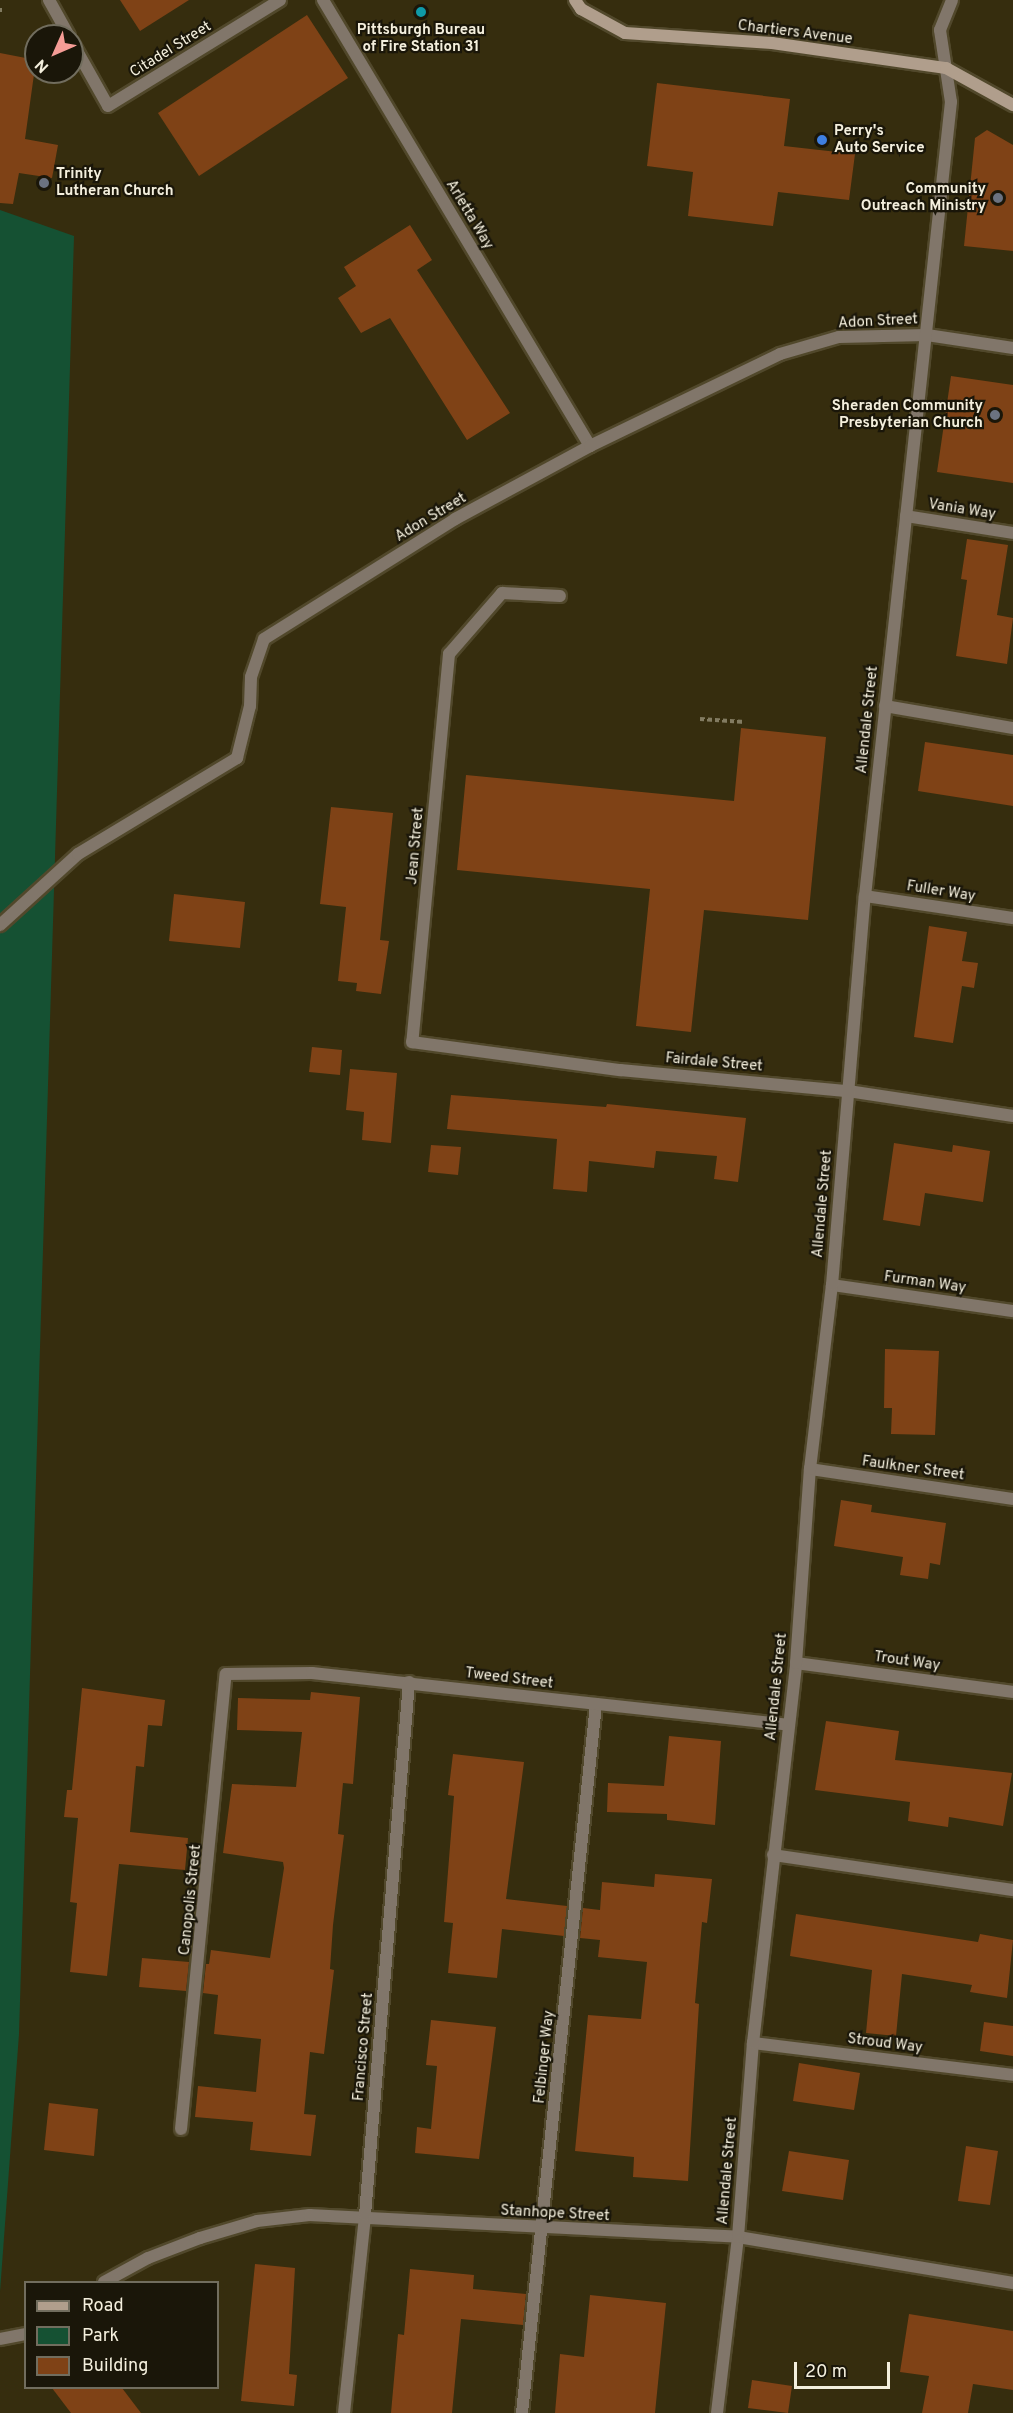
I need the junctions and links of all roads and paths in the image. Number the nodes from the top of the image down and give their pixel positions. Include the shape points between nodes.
1 (49, 0) edge
2 (280, 0) edge
3 (323, 0) edge
4 (575, 0) edge
5 (952, 0) edge
6 (62, 24) edge
7 (84, 63) edge
8 (946, 68) junction
9 (1013, 105) edge
10 (927, 335) junction
11 (1013, 348) edge
12 (590, 446) junction
13 (906, 516) junction
14 (1013, 533) edge
15 (560, 596) dead end
16 (885, 706) junction
17 (700, 719) dead end
18 (745, 722) dead end
19 (1013, 728) edge
20 (865, 896) junction
21 (1013, 918) edge
22 (0, 925) edge
23 (412, 1042) joint
24 (848, 1091) junction
25 (1013, 1116) edge
26 (832, 1285) junction
27 (1013, 1311) edge
28 (810, 1469) junction
29 (1013, 1498) edge
30 (796, 1663) junction
31 (226, 1674) joint
32 (409, 1682) junction
33 (1013, 1692) edge
34 (596, 1704) junction
35 (788, 1725) junction
36 (773, 1855) junction
37 (1013, 1890) edge
38 (753, 2043) junction
39 (1013, 2074) edge
40 (181, 2129) dead end
41 (365, 2215) junction
42 (542, 2229) junction
43 (738, 2237) junction
44 (108, 2281) edge
45 (1013, 2283) edge
46 (24, 2334) edge
47 (0, 2339) edge
48 (344, 2413) edge
49 (522, 2413) edge
50 (717, 2413) edge

1 - 6 street
2 - 7 street, Citadel Street via 108,106
3 - 12 street, Arletta Way
4 - 8 street, Chartiers Avenue via 581,9 625,33 772,43
5 - 8 street, Allendale Street via 940,30
8 - 9 street, Chartiers Avenue
8 - 10 street, Allendale Street via 951,102
10 - 11 street, Adon Street
10 - 12 street, Adon Street via 839,337 780,354
10 - 13 street, Allendale Street
12 - 22 street, Adon Street via 455,519 264,639 251,677 250,706 237,758 78,854
13 - 14 street, Vania Way
13 - 16 street, Allendale Street
15 - 23 street, Jean Street via 502,593 449,654
16 - 19 street
16 - 20 street, Allendale Street
17 - 18 path
20 - 21 street, Fuller Way
20 - 24 street, Allendale Street
23 - 24 street, Fairdale Street via 620,1070
24 - 25 street, Fairdale Street
24 - 26 street, Allendale Street
26 - 27 street, Furman Way
26 - 28 street, Allendale Street
28 - 29 street, Faulkner Street
28 - 30 street, Allendale Street
30 - 33 street, Trout Way
30 - 35 street, Allendale Street
31 - 32 street, Tweed Street via 312,1673
31 - 40 street, Canopolis Street
32 - 34 street, Tweed Street
32 - 41 street, Francisco Street
34 - 35 street, Tweed Street
34 - 42 street, Felbinger Way
35 - 36 street, Allendale Street
36 - 37 street
36 - 38 street, Allendale Street
38 - 39 street, Stroud Way
38 - 43 street, Allendale Street
41 - 42 street, Stanhope Street
41 - 44 street, Stanhope Street via 310,2215 257,2221 148,2258
41 - 48 street, Francisco Street
42 - 43 street, Stanhope Street
42 - 49 street, Felbinger Way
43 - 45 street, Stanhope Street
43 - 50 street, Allendale Street
46 - 47 street

